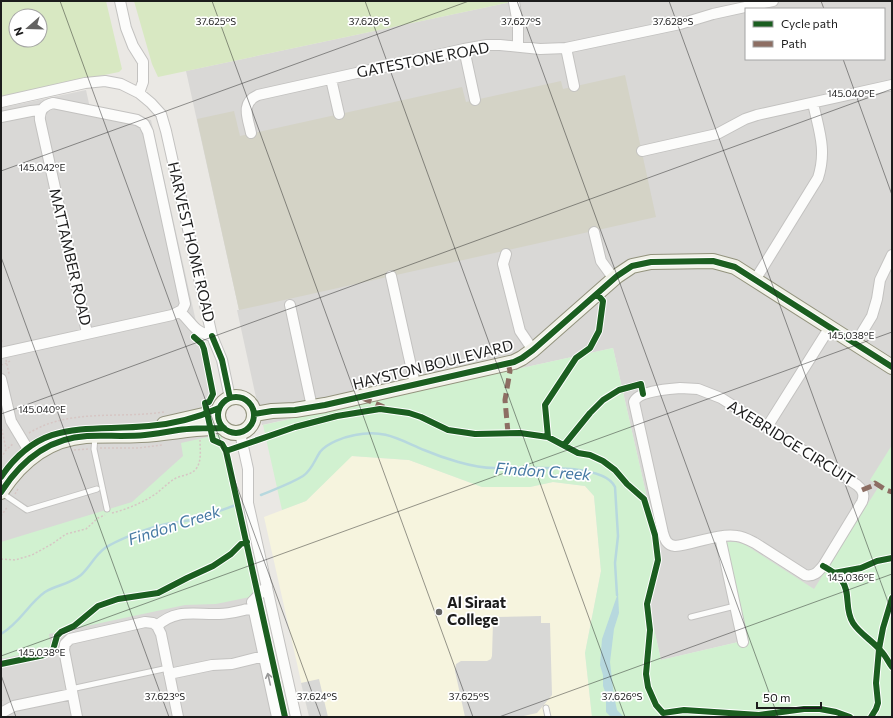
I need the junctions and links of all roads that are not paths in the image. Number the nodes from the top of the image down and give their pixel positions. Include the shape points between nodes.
1 (120, 1) edge
2 (773, 1) edge
3 (514, 2) edge
4 (518, 46) junction
5 (566, 48) junction
6 (464, 49) junction
7 (331, 79) junction
8 (574, 86) dead end
9 (891, 86) edge
10 (139, 93) junction
11 (475, 100) dead end
12 (1, 102) edge
13 (814, 103) junction
14 (42, 110) junction
15 (338, 114) dead end
16 (1, 117) edge
17 (251, 133) dead end
18 (642, 151) dead end
19 (594, 232) dead end
20 (506, 254) dead end
21 (892, 255) edge
22 (391, 276) dead end
23 (614, 279) junction
24 (755, 280) junction
25 (290, 305) dead end
26 (180, 312) junction
27 (830, 327) junction
28 (87, 333) junction
29 (212, 336) junction
30 (855, 344) junction
31 (533, 350) junction
32 (3, 352) edge
33 (892, 367) edge
34 (6, 378) edge
35 (415, 384) junction
36 (230, 398) junction
37 (312, 407) junction
38 (213, 411) junction
39 (254, 414) junction
40 (767, 427) junction
41 (217, 428) junction
42 (240, 433) junction
43 (95, 436) junction
44 (29, 443) junction
45 (1, 477) edge
46 (98, 489) dead end
47 (1, 492) edge
48 (107, 509) dead end
49 (720, 537) junction
50 (267, 586) junction
51 (735, 606) junction
52 (253, 608) junction
53 (691, 617) dead end
54 (157, 626) junction
55 (742, 642) dead end
56 (264, 656) junction
57 (169, 671) junction
58 (72, 691) junction
59 (546, 708) dead end
60 (1, 713) edge
61 (78, 717) edge
62 (178, 717) edge
63 (277, 717) edge
64 (296, 717) edge
65 (548, 717) edge

1 - 10 street via 126,28 143,62 144,82
2 - 5 street, GATESTONE ROAD
3 - 4 street
4 - 5 street, GATESTONE ROAD via 540,49
4 - 6 street, GATESTONE ROAD via 487,45
5 - 8 street
6 - 7 street, GATESTONE ROAD
6 - 11 street
7 - 15 street
7 - 17 street, GATESTONE ROAD via 250,99 247,114
9 - 13 street
10 - 12 street, HARVEST HOME ROAD via 121,84 105,82 77,84
10 - 29 street, HARVEST HOME ROAD via 161,114
13 - 18 street via 745,119 709,136
13 - 24 street via 823,150 818,178
14 - 16 street
14 - 26 street via 49,104 57,103 137,120 144,124 148,132 185,299
14 - 28 street, MATTAMBER ROAD via 40,120
19 - 23 street via 600,262
20 - 31 street via 503,264 520,331
21 - 30 street via 880,280 872,316
22 - 35 street
23 - 24 street, HAYSTON BOULEVARD via 640,264 703,261 735,267
23 - 31 street, HAYSTON BOULEVARD
24 - 27 street, HAYSTON BOULEVARD
25 - 37 street
26 - 28 street
26 - 29 street via 201,334
27 - 30 street, HAYSTON BOULEVARD
27 - 40 street
28 - 32 street
29 - 36 street, HARVEST HOME ROAD via 222,360
30 - 33 street, HAYSTON BOULEVARD
31 - 35 street, HAYSTON BOULEVARD via 522,358 508,363
34 - 44 street via 11,421
35 - 37 street, HAYSTON BOULEVARD
36 - 38 street
36 - 39 street via 246,400 251,404
37 - 39 street, HAYSTON BOULEVARD
38 - 41 street via 218,419
38 - 44 street via 189,419 150,426 68,430
39 - 42 street via 251,426
40 - 49 street, AXEBRIDGE CIRCUIT via 857,485 864,493 862,502 823,566 812,576 805,575 746,539 736,536
40 - 49 street, AXEBRIDGE CIRCUIT via 720,398 698,389 671,388 643,394 635,400 666,541 675,546
41 - 42 street
41 - 43 street via 146,435
42 - 50 street via 248,469 248,504
43 - 44 street via 75,438 46,447
43 - 48 lane via 94,448
44 - 45 street
44 - 47 street
46 - 47 lane via 27,510
49 - 51 street
50 - 52 street via 252,602
50 - 64 street
51 - 53 lane
51 - 55 street
52 - 54 street via 220,614 185,613 165,620
52 - 56 street
54 - 57 street
54 - 58 street via 145,622 70,639 65,644 64,655
56 - 57 street via 232,664
63 -> 56 street
57 - 58 lane
57 - 62 street
58 - 60 street via 14,706
58 - 61 street
59 - 65 lane

